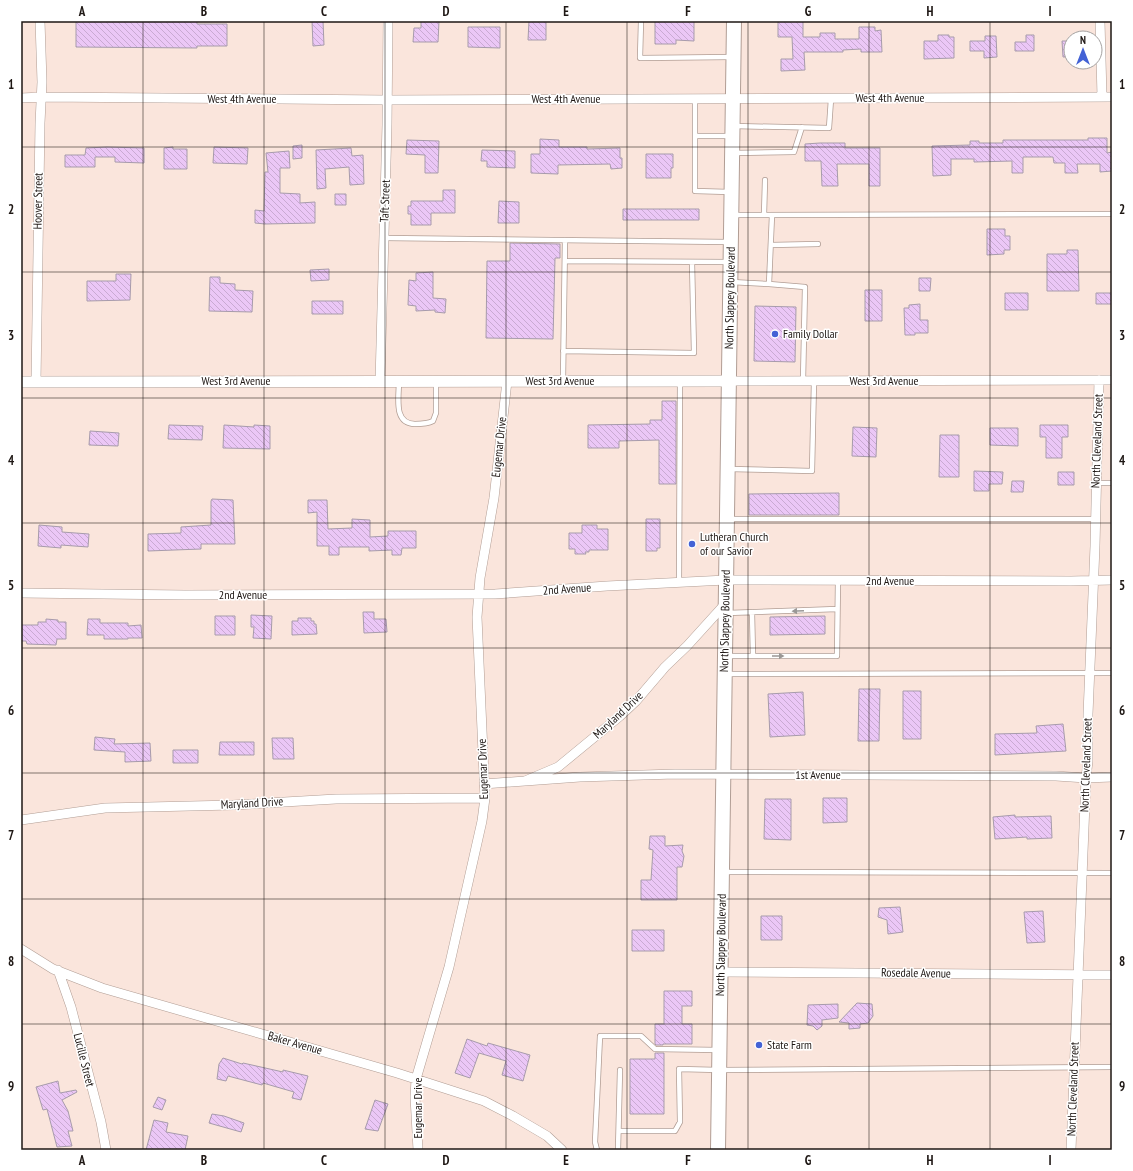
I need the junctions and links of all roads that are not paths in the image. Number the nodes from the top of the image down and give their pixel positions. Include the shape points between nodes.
1 (40, 21) edge
2 (388, 21) edge
3 (640, 21) edge
4 (734, 21) edge
5 (1100, 21) edge
6 (733, 57) junction
7 (42, 97) junction
8 (1102, 97) junction
9 (1112, 97) edge
10 (21, 98) edge
11 (695, 99) junction
12 (733, 99) junction
13 (830, 99) junction
14 (387, 100) junction
15 (802, 127) junction
16 (732, 131) junction
17 (695, 136) junction
18 (732, 154) junction
19 (764, 180) dead end
20 (731, 192) junction
21 (1112, 214) edge
22 (764, 215) junction
23 (772, 215) junction
24 (731, 216) junction
25 (384, 238) junction
26 (565, 240) junction
27 (731, 242) junction
28 (818, 244) dead end
29 (771, 245) junction
30 (565, 261) junction
31 (692, 262) junction
32 (730, 262) junction
33 (730, 282) junction
34 (769, 284) junction
35 (563, 351) junction
36 (680, 380) junction
37 (1099, 380) junction
38 (1112, 380) edge
39 (380, 381) junction
40 (398, 381) junction
41 (436, 381) junction
42 (506, 381) junction
43 (563, 381) junction
44 (729, 381) junction
45 (803, 381) junction
46 (814, 381) junction
47 (21, 382) edge
48 (36, 382) junction
49 (727, 469) junction
50 (1096, 483) junction
51 (1112, 484) edge
52 (727, 519) junction
53 (1095, 519) junction
54 (726, 580) junction
55 (838, 580) junction
56 (1093, 580) junction
57 (1112, 580) edge
58 (679, 582) junction
59 (21, 593) edge
60 (479, 594) junction
61 (726, 608) junction
62 (837, 609) junction
63 (752, 612) junction
64 (725, 656) junction
65 (753, 656) junction
66 (1089, 673) junction
67 (1112, 673) edge
68 (724, 674) junction
69 (723, 775) junction
70 (1086, 778) junction
71 (1112, 778) edge
72 (525, 781) junction
73 (484, 784) junction
74 (485, 798) junction
75 (21, 820) edge
76 (722, 872) junction
77 (1082, 872) junction
78 (1112, 872) edge
79 (21, 949) edge
80 (58, 970) junction
81 (721, 972) junction
82 (1077, 975) junction
83 (1112, 975) edge
84 (719, 1050) junction
85 (1074, 1067) junction
86 (1112, 1067) edge
87 (620, 1070) dead end
88 (719, 1070) junction
89 (416, 1079) junction
90 (619, 1131) junction
91 (106, 1150) edge
92 (418, 1150) edge
93 (562, 1150) edge
94 (597, 1150) edge
95 (618, 1150) edge
96 (718, 1150) edge
97 (1071, 1150) edge

1 - 7 street, Hoover Street
2 - 14 street, Taft Street
3 - 6 lane via 640,58
4 - 6 main road, North Slappey Boulevard
5 - 8 street
6 - 12 main road, North Slappey Boulevard
7 - 10 street, West 4th Avenue
7 - 14 street, West 4th Avenue
7 - 48 street, Hoover Street
8 - 9 street, West 4th Avenue
8 - 13 street, West 4th Avenue
11 - 12 street, West 4th Avenue
11 - 14 street, West 4th Avenue
11 - 17 lane
12 - 13 street, West 4th Avenue
12 - 16 main road, North Slappey Boulevard
13 - 15 lane via 829,128
14 - 25 street, Taft Street
15 - 16 lane
15 - 18 lane via 794,152
16 - 17 lane
16 - 18 main road, North Slappey Boulevard
17 - 20 lane via 695,191
18 - 20 main road, North Slappey Boulevard
19 - 22 lane
20 - 24 main road, North Slappey Boulevard
21 - 23 lane
22 - 23 lane
22 - 24 lane
23 - 29 lane
24 - 27 main road, North Slappey Boulevard
25 - 26 lane
25 - 39 street, Taft Street
26 - 27 lane
26 - 30 lane
27 - 32 main road, North Slappey Boulevard
28 - 29 lane
29 - 34 lane
30 - 31 lane
30 - 35 lane
31 - 32 lane
31 - 35 lane via 694,353
32 - 33 main road, North Slappey Boulevard
33 - 34 lane
33 - 44 main road, North Slappey Boulevard
34 - 45 lane via 805,287
35 - 43 lane
36 - 43 street, West 3rd Avenue
36 - 44 street, West 3rd Avenue
36 - 58 lane
37 - 38 street, West 3rd Avenue
37 - 46 street, West 3rd Avenue
37 - 50 street, North Cleveland Street
39 - 40 street, West 3rd Avenue
39 - 48 street, West 3rd Avenue
40 - 41 street, West 3rd Avenue
40 - 41 lane via 399,414 402,420 410,424 428,424 433,421 436,413
41 - 42 street, West 3rd Avenue
42 - 43 street, West 3rd Avenue
42 - 60 street, Eugemar Drive via 494,498
44 - 45 street, West 3rd Avenue
44 - 49 main road, North Slappey Boulevard
45 - 46 street, West 3rd Avenue
46 - 49 lane via 812,471
47 - 48 street, West 3rd Avenue
49 - 52 main road, North Slappey Boulevard
50 - 51 lane
50 - 53 street, North Cleveland Street
52 - 53 lane
52 - 54 main road, North Slappey Boulevard
53 - 56 street, North Cleveland Street
54 - 55 street, 2nd Avenue
54 - 58 street, 2nd Avenue
54 - 61 main road, North Slappey Boulevard
55 - 56 street, 2nd Avenue
55 - 62 lane
56 - 57 street, 2nd Avenue
56 - 66 street, North Cleveland Street
58 - 60 street, 2nd Avenue
59 - 60 street, 2nd Avenue
60 - 73 street, Eugemar Drive via 477,617
61 - 63 lane
61 - 64 main road, North Slappey Boulevard
61 - 72 street, Maryland Drive via 665,667 620,716 558,766
62 -> 63 lane
65 -> 62 lane via 837,656
63 - 65 lane
64 - 65 lane
64 - 68 main road, North Slappey Boulevard
66 - 67 lane
66 - 68 lane
66 - 70 street, North Cleveland Street
68 - 69 main road, North Slappey Boulevard
69 - 70 street, 1st Avenue
69 - 72 street, 1st Avenue via 675,774
69 - 76 main road, North Slappey Boulevard
70 - 71 street, 1st Avenue
70 - 77 street, North Cleveland Street
72 - 73 street, Maryland Drive
73 - 74 street, Eugemar Drive
74 - 75 street, Maryland Drive via 336,799 105,808
74 - 89 street, Eugemar Drive via 449,967
76 - 77 lane
76 - 81 main road, North Slappey Boulevard
77 - 78 lane
77 - 82 street, North Cleveland Street
79 - 80 street, Baker Avenue
80 - 89 street, Baker Avenue via 102,988
80 - 91 street, Lucille Street via 70,1007
81 - 82 street, Rosedale Avenue
81 - 84 main road, North Slappey Boulevard
82 - 83 street, Rosedale Avenue
82 - 85 street, North Cleveland Street
84 - 88 main road, North Slappey Boulevard
84 - 94 lane via 655,1049 641,1036 600,1036 595,1142
85 - 86 lane
85 - 88 lane
85 - 97 street, North Cleveland Street
87 - 90 lane
88 - 90 lane via 679,1069 680,1122 675,1131
88 - 96 main road, North Slappey Boulevard
89 - 92 street, Eugemar Drive
89 - 93 street, Baker Avenue via 484,1101 547,1136
90 - 95 lane

